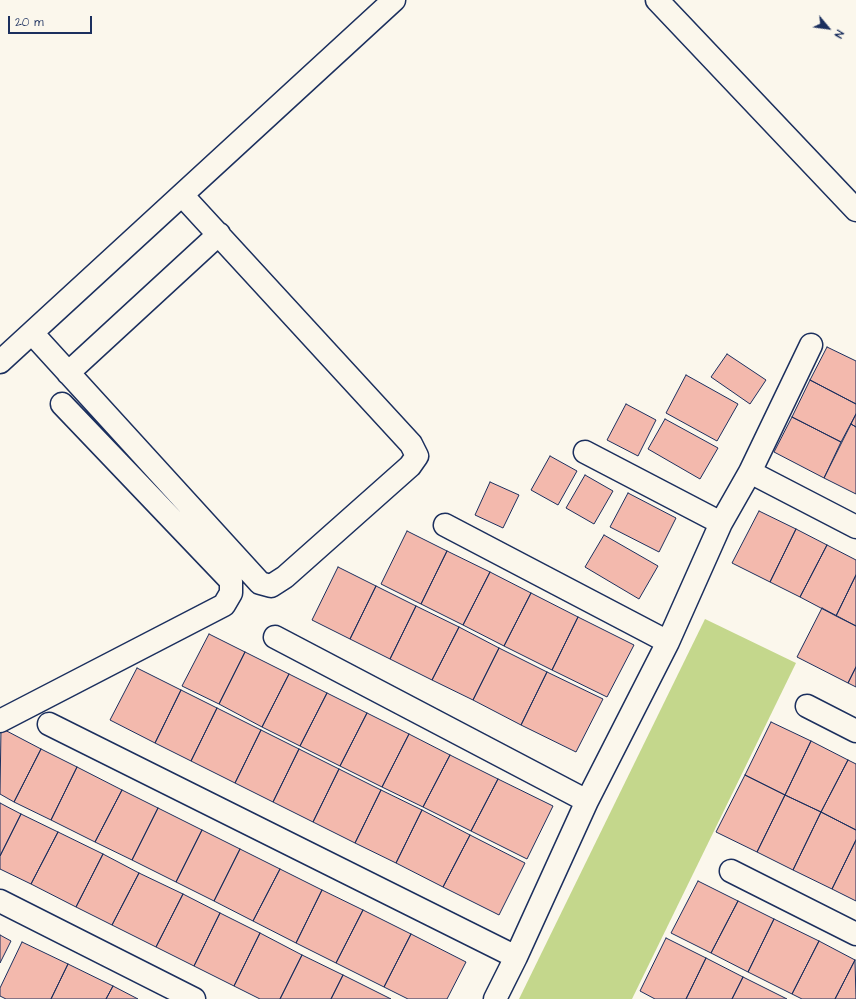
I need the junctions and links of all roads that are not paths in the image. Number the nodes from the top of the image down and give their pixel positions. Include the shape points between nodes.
1 (394, 0) edge
2 (657, 0) edge
3 (182, 195) junction
4 (856, 210) edge
5 (219, 234) junction
6 (32, 333) junction
7 (811, 345) dead end
8 (0, 362) edge
9 (68, 373) junction
10 (62, 404) dead end
11 (585, 452) dead end
12 (750, 472) junction
13 (721, 523) junction
14 (445, 525) dead end
15 (856, 527) edge
16 (275, 638) dead end
17 (668, 642) junction
18 (807, 706) dead end
19 (0, 721) edge
20 (50, 724) dead end
21 (856, 731) edge
22 (587, 801) junction
23 (731, 871) dead end
24 (0, 901) edge
25 (856, 934) edge
26 (516, 956) junction
27 (194, 999) edge
28 (495, 999) edge

1 - 3 street
2 - 4 street
3 - 5 street
3 - 6 street
5 - 9 street
5 - 9 street via 411,444 417,456 410,466 285,577 270,586 260,583
6 - 8 street
6 - 9 street
7 - 12 street
10 - 19 street via 231,581 231,593 224,605
11 - 13 street
12 - 13 street
12 - 15 street
13 - 17 street
14 - 17 street
16 - 22 street
17 - 22 street
18 - 21 street
20 - 26 street
22 - 26 street
23 - 25 street
24 - 27 street
26 - 28 street

